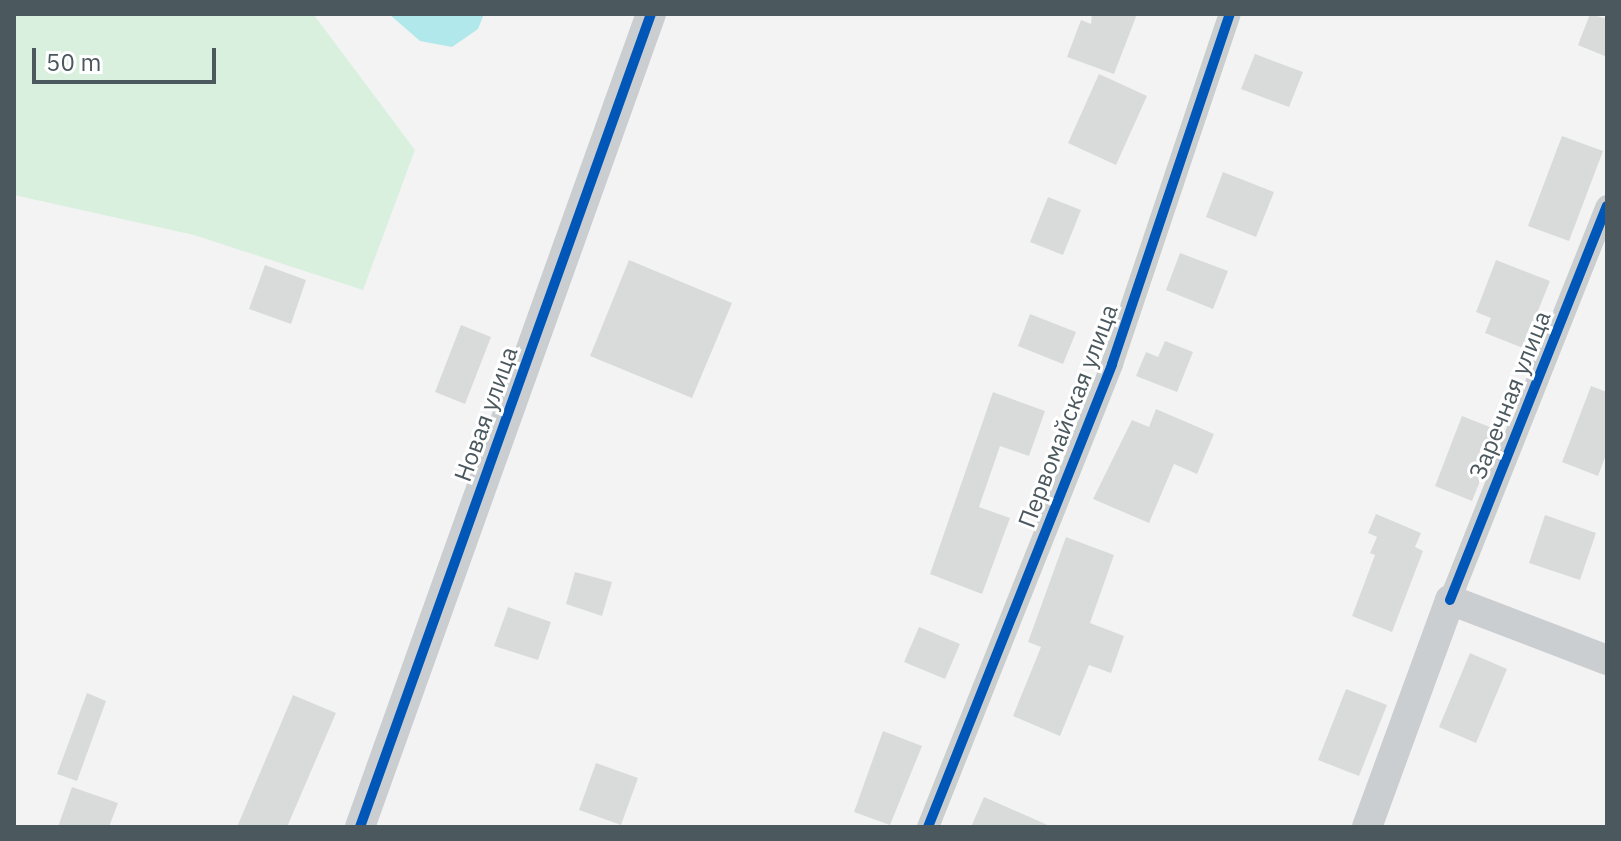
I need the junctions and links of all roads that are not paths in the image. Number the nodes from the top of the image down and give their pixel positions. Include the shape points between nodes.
1 (651, 14) edge
2 (1230, 14) edge
3 (1607, 206) edge
4 (1450, 600) junction
5 (1607, 660) edge
6 (360, 827) edge
7 (928, 827) edge
8 (1367, 827) edge

1 - 6 street, Новая улица
2 - 7 street, Первомайская улица via 1112,364
3 - 4 street, Заречная улица
4 - 5 street
4 - 8 street, Заречная улица

